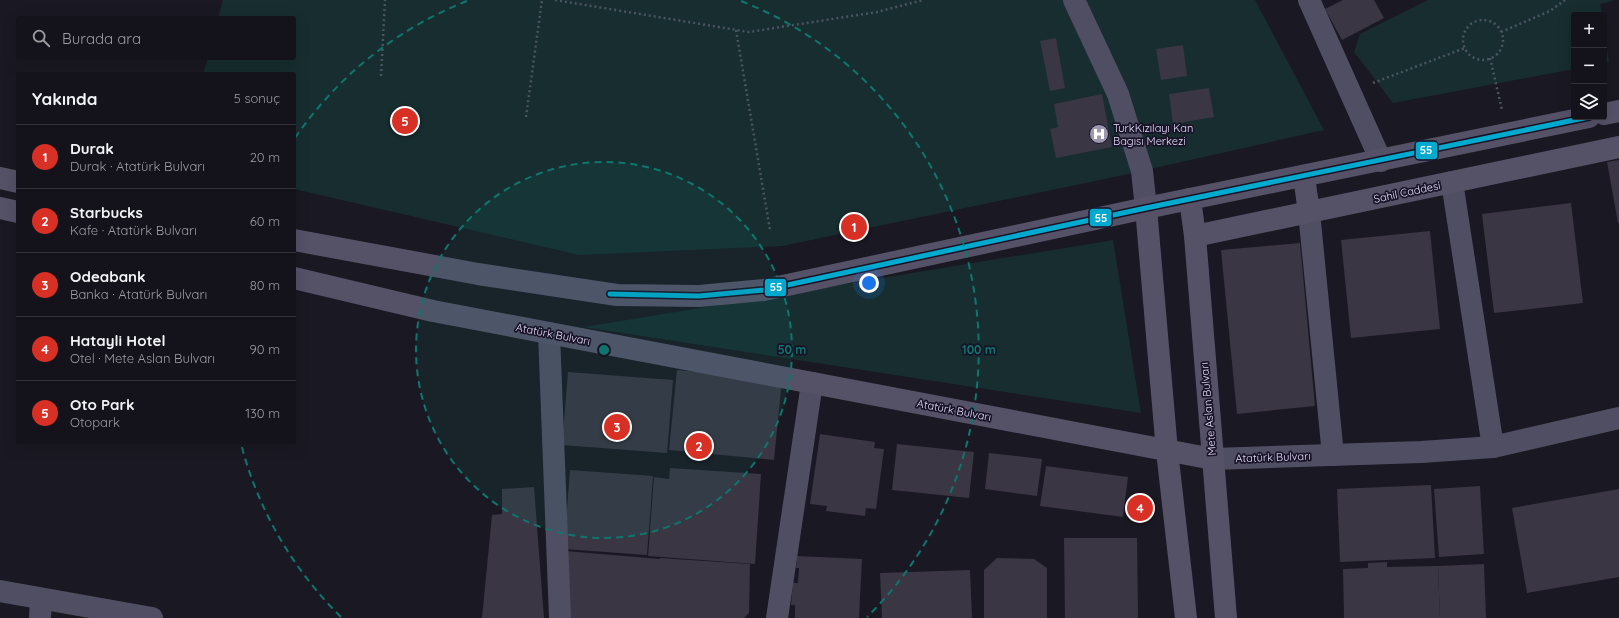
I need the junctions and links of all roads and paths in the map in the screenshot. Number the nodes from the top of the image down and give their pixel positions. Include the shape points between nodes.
1 (385, 0) edge
2 (542, 0) edge
3 (555, 0) edge
4 (923, 0) edge
5 (1074, 0) edge
6 (1309, 0) edge
7 (1565, 0) edge
8 (736, 30) junction
9 (1501, 32) junction
10 (1465, 48) junction
11 (1490, 58) junction
12 (381, 76) dead end
13 (1350, 91) junction
14 (1619, 111) edge
15 (1607, 113) edge
16 (526, 117) dead end
17 (1575, 120) edge
18 (1508, 134) junction
19 (1619, 147) edge
20 (1381, 161) junction
21 (1304, 176) junction
22 (0, 178) edge
23 (16, 182) edge
24 (1452, 182) junction
25 (1190, 199) junction
26 (0, 208) edge
27 (1146, 208) junction
28 (16, 212) edge
29 (1310, 212) junction
30 (770, 230) dead end
31 (1195, 236) junction
32 (296, 240) edge
33 (296, 278) edge
34 (549, 333) junction
35 (812, 383) junction
36 (1619, 418) edge
37 (1493, 448) junction
38 (1167, 451) junction
39 (1333, 455) junction
40 (1212, 459) junction
41 (0, 591) edge
42 (40, 608) edge
43 (152, 618) edge
44 (560, 618) edge
45 (777, 618) edge
46 (1186, 618) edge
47 (1226, 618) edge

1 - 12 path
2 - 16 path
3 - 8 path
4 - 8 path via 877,12 749,32
5 - 27 street via 1118,94 1142,171
6 - 13 street
7 - 9 path via 1550,11
8 - 30 path
9 - 10 path via 1487,20 1475,22 1466,30 1463,42
9 - 11 path via 1502,46 1499,52
10 - 11 path via 1474,58
10 - 13 path
11 - 18 path
13 - 20 street
14 - 15 street
17 - 18 street
18 - 20 street
19 - 24 street, Sahil Caddesi
20 - 21 street
21 - 25 street
21 - 29 street
22 - 23 street
24 - 29 street, Sahil Caddesi
24 - 37 street
25 - 27 street
25 - 31 street, Mete Aslan Bulvarı
26 - 28 street
27 - 32 street via 764,290 699,296 617,295 478,274
27 - 38 street
29 - 31 street, Sahil Caddesi
29 - 39 street
31 - 40 street, Mete Aslan Bulvarı
33 - 34 street, Atatürk Bulvarı via 432,311
34 - 35 street, Atatürk Bulvarı
34 - 44 street
35 - 38 street, Atatürk Bulvarı
35 - 45 street
36 - 37 street, Atatürk Bulvarı
37 - 39 street, Atatürk Bulvarı
38 - 40 street, Atatürk Bulvarı
38 - 46 street
39 - 40 street, Atatürk Bulvarı
40 - 47 street, Mete Aslan Bulvarı
41 - 42 street
42 - 43 street

